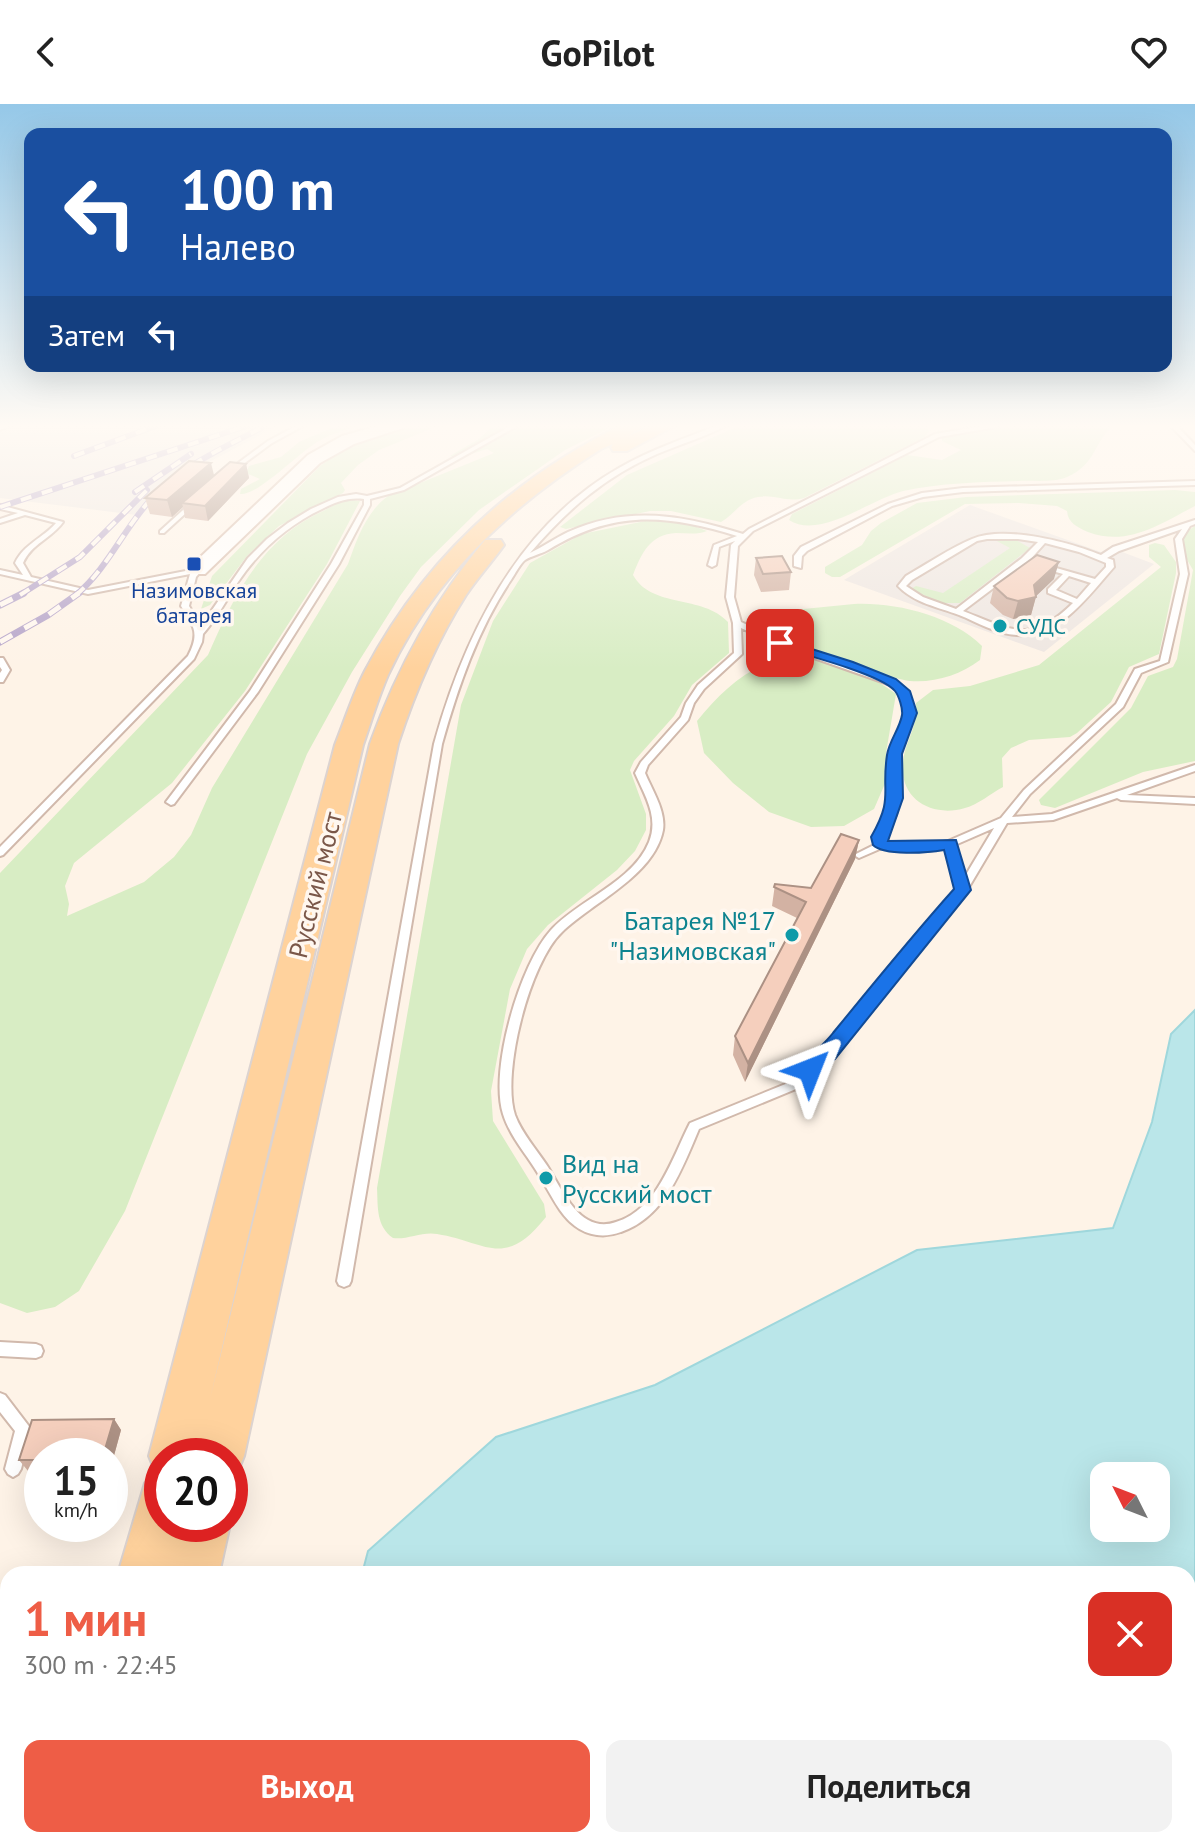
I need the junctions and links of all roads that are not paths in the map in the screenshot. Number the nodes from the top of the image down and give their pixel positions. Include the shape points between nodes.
1 (190, 506) edge
2 (265, 506) edge
3 (325, 506) edge
4 (366, 506) edge
5 (506, 506) edge
6 (537, 506) edge
7 (573, 506) edge
8 (797, 506) edge
9 (891, 506) edge
10 (0, 507) edge
11 (786, 512) junction
12 (28, 513) junction
13 (0, 521) edge
14 (750, 523) dead end
15 (1191, 524) edge
16 (162, 532) dead end
17 (744, 536) junction
18 (1043, 541) junction
19 (1102, 558) junction
20 (521, 559) junction
21 (1025, 560) junction
22 (712, 565) dead end
23 (798, 566) dead end
24 (198, 570) junction
25 (0, 572) edge
26 (1068, 573) junction
27 (29, 579) junction
28 (1094, 581) junction
29 (1078, 602) junction
30 (957, 612) junction
31 (737, 623) junction
32 (201, 632) junction
33 (0, 660) edge
34 (0, 680) edge
35 (1195, 768) edge
36 (1117, 797) junction
37 (1195, 801) edge
38 (171, 802) dead end
39 (1004, 820) junction
40 (950, 844) junction
41 (881, 845) junction
42 (0, 853) edge
43 (859, 855) edge
44 (962, 890) junction
45 (344, 1281) dead end
46 (0, 1349) edge
47 (36, 1351) dead end
48 (0, 1400) edge
49 (177, 1438) edge
50 (224, 1438) edge
51 (13, 1469) dead end
52 (151, 1542) edge
53 (201, 1542) edge
54 (145, 1566) edge
55 (196, 1566) edge

1 - 16 lane
2 - 24 street
3 - 32 lane via 286,527 254,556
4 - 38 lane via 254,692
5 - 49 main road, Русский мост via 420,599 378,671 349,745
6 - 50 main road, Русский мост via 492,546 448,602 399,696
7 - 20 lane
8 - 11 lane
9 - 23 lane via 804,549
10 - 12 lane
11 - 14 lane via 775,510
11 - 17 lane
12 - 13 lane
12 - 27 lane via 60,522 22,553 19,563
15 - 19 lane
15 - 39 lane via 1178,539 1184,574 1167,658 1138,671 1120,705
17 - 20 lane via 690,519 655,515 577,531
17 - 22 lane via 716,546
17 - 31 lane via 735,545 732,568 730,597
18 - 19 lane
18 - 21 lane
18 - 30 lane via 995,536 975,540 904,582 905,590
19 - 28 lane via 1110,567
20 - 45 lane via 484,620 447,705
21 - 26 lane
21 - 30 lane
24 - 27 lane via 88,592
24 - 32 lane via 185,606
25 - 27 lane
26 - 28 lane
26 - 29 lane via 1051,591
28 - 29 lane
29 - 30 lane via 1032,632 1002,629
31 - 41 lane via 903,691 910,713 894,754 895,798 879,837
31 - 44 lane via 738,654 701,687 685,718 640,773 657,815 658,831 647,854 555,931 538,953 522,991 505,1095 510,1121 582,1225 604,1231 628,1226 662,1191 694,1126 792,1086 828,1054
32 - 42 lane via 191,657
33 - 34 lane via 6,670
35 - 36 lane
36 - 37 lane
36 - 39 lane via 1053,817
39 - 40 lane
39 - 44 lane
40 - 41 lane
40 - 44 lane
41 - 43 lane
46 - 47 lane
48 - 51 lane via 23,1429
52 - 54 main road
53 - 55 main road

